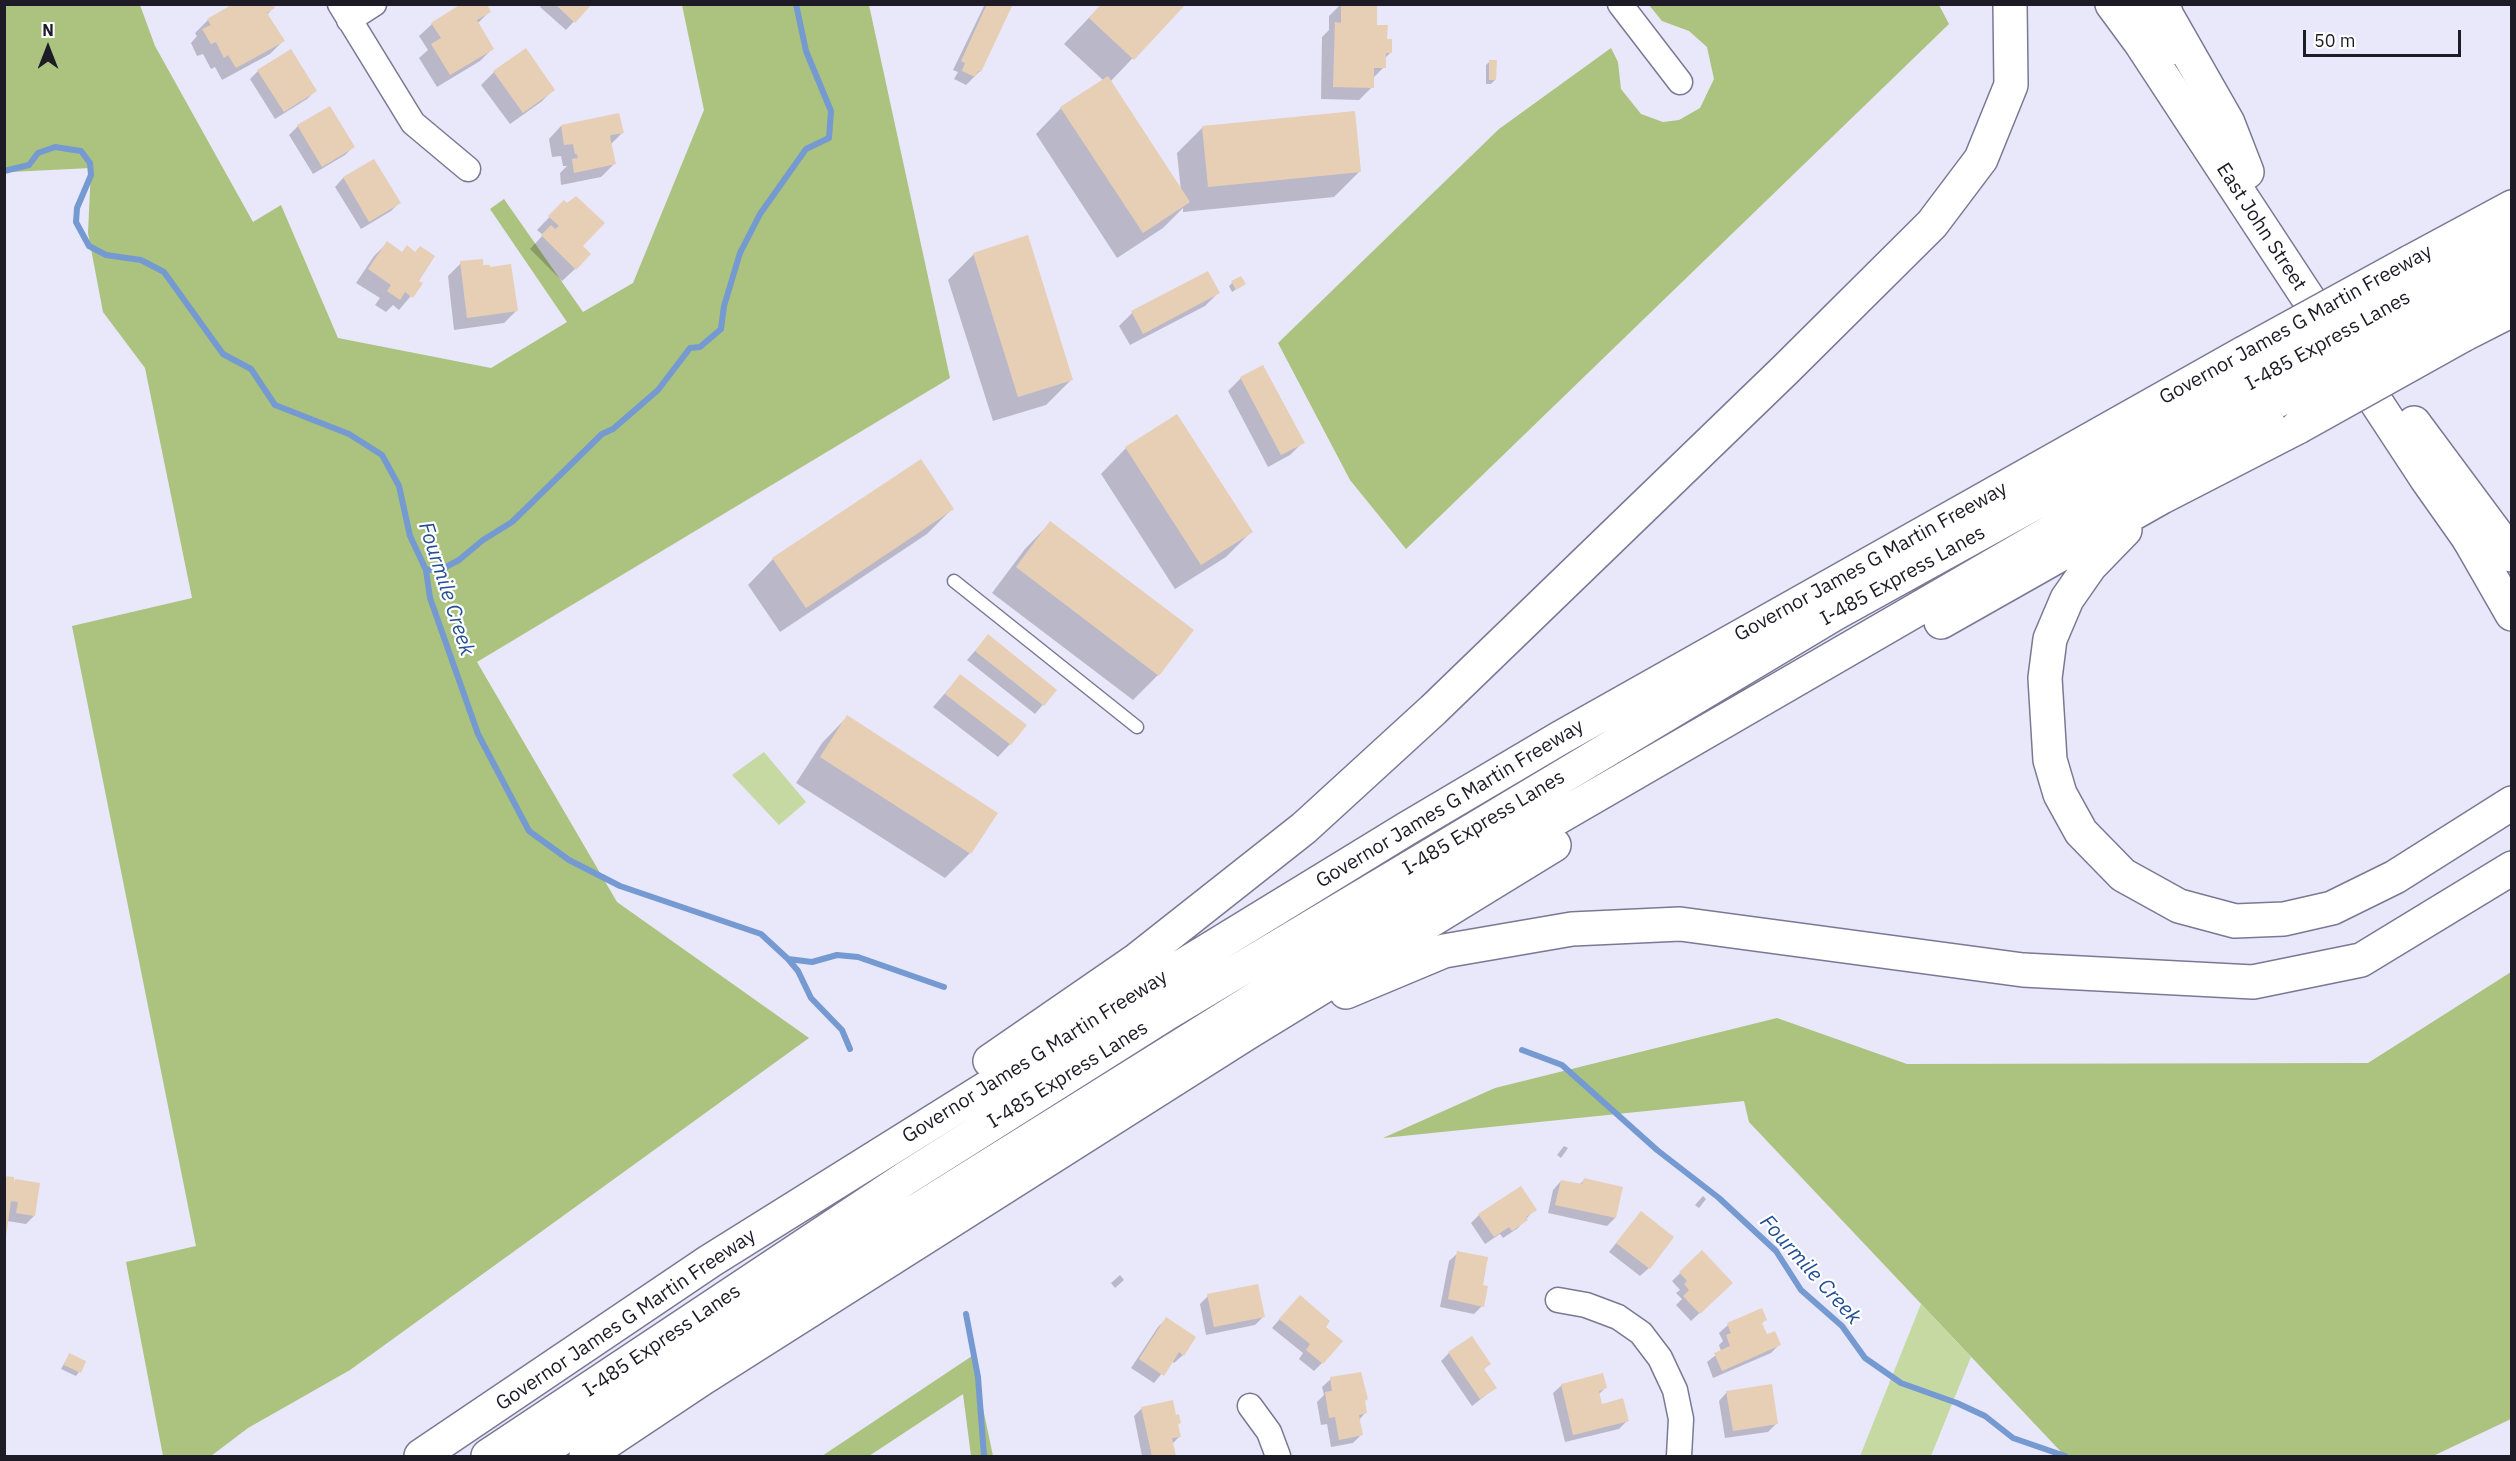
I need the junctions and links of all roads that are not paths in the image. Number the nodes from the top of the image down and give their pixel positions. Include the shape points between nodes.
1 (374, 4) edge
2 (1620, 4) edge
3 (2010, 4) edge
4 (2112, 4) edge
5 (2144, 4) edge
6 (2163, 4) edge
7 (344, 12) edge
8 (1680, 82) dead end
9 (468, 170) dead end
10 (2247, 172) junction
11 (2511, 198) edge
12 (2511, 207) edge
13 (2462, 234) junction
14 (2511, 243) edge
15 (2511, 275) edge
16 (2439, 297) junction
17 (2511, 310) edge
18 (2259, 378) junction
19 (2208, 473) junction
20 (2469, 539) junction
21 (2511, 555) edge
22 (954, 581) dead end
23 (2511, 598) edge
24 (2511, 614) edge
25 (1137, 727) dead end
26 (2511, 802) edge
27 (2509, 871) edge
28 (1214, 1054) junction
29 (889, 1148) junction
30 (1558, 1300) dead end
31 (1250, 1406) dead end
32 (422, 1456) edge
33 (488, 1456) edge
34 (535, 1456) edge
35 (586, 1456) edge
36 (1278, 1456) edge
37 (1679, 1456) edge

1 - 7 street
2 - 8 street
3 - 29 main road via 2011,85 1981,159 1932,224 1625,525 1304,828 1138,959 931,1101
4 - 20 main road, East John Street
5 - 10 main road, East John Street
6 - 10 main road via 2228,123
7 - 9 street via 413,123
10 - 21 main road, East John Street via 2410,418
11 - 13 main road
12 - 13 main road, Governor James G Martin Freeway
13 - 16 main road, Governor James G Martin Freeway
14 - 16 main road, I-485 Express Lanes
15 - 16 main road, I-485 Express Lanes
16 - 17 main road, Governor James G Martin Freeway
16 - 18 main road, Governor James G Martin Freeway, bridge
16 - 18 main road, I-485 Express Lanes, bridge
16 - 19 main road, Governor James G Martin Freeway, bridge via 2298,426
18 - 29 main road, Governor James G Martin Freeway via 1560,738
18 - 33 main road, I-485 Express Lanes via 1834,614 1169,1012 906,1178
18 - 34 main road, I-485 Express Lanes via 1156,1059 660,1371
19 - 26 main road via 2123,531 2090,566 2067,599 2050,639 2045,678 2050,760 2060,794 2081,832 2123,875 2179,906 2235,921 2284,919 2332,908 2385,882
19 - 28 main road, Governor James G Martin Freeway via 1629,799
20 - 23 main road, East John Street
20 - 24 main road
22 - 25 lane
27 - 28 main road via 2361,960 2253,982 2023,970 1680,924 1572,929 1444,951 1362,984
28 - 35 main road, Governor James G Martin Freeway
29 - 32 main road, Governor James G Martin Freeway via 710,1261
30 - 37 street via 1618,1317 1641,1333 1672,1383 1682,1438
31 - 36 street via 1269,1432

